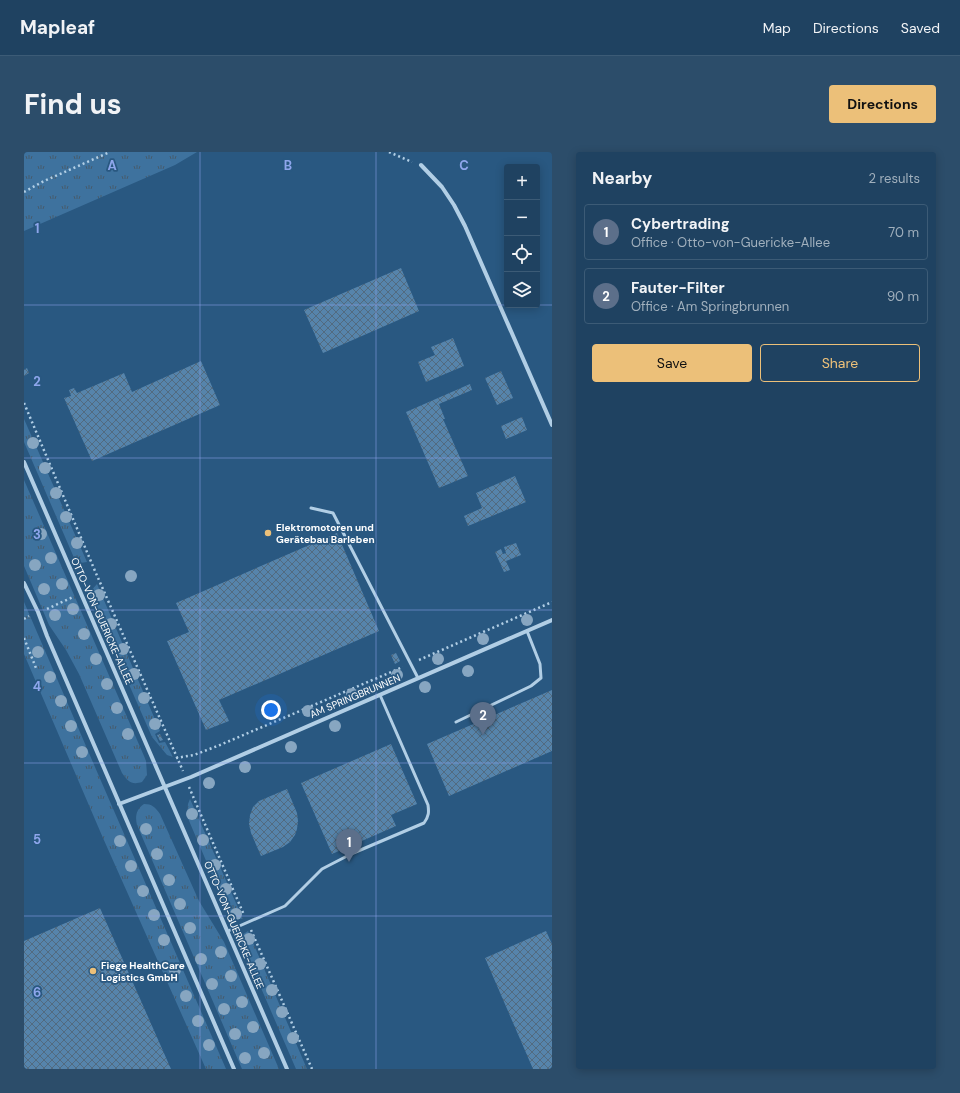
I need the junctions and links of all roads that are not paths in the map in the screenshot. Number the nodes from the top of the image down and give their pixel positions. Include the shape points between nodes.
1 (421, 165) road end
2 (552, 425) edge
3 (24, 462) edge
4 (310, 508) dead end
5 (24, 582) edge
6 (552, 620) edge
7 (527, 631) junction
8 (418, 678) junction
9 (380, 695) junction
10 (456, 722) dead end
11 (165, 787) junction
12 (119, 804) junction
13 (228, 931) junction
14 (234, 1069) edge
15 (288, 1069) edge

1 - 2 street via 442,187 458,212
3 - 11 street, OTTO-VON-GUERICKE-ALLEE
4 - 8 lane via 333,513
5 - 12 street
6 - 7 street, AM SPRINGBRUNNEN
7 - 8 street, AM SPRINGBRUNNEN
7 - 10 lane via 540,664 541,678 531,686
8 - 9 street, AM SPRINGBRUNNEN
9 - 11 street, AM SPRINGBRUNNEN
9 - 13 lane via 428,804 428,818 424,823 322,869 285,906
11 - 12 street
11 - 13 street, OTTO-VON-GUERICKE-ALLEE
12 - 14 street
13 - 15 street, OTTO-VON-GUERICKE-ALLEE

